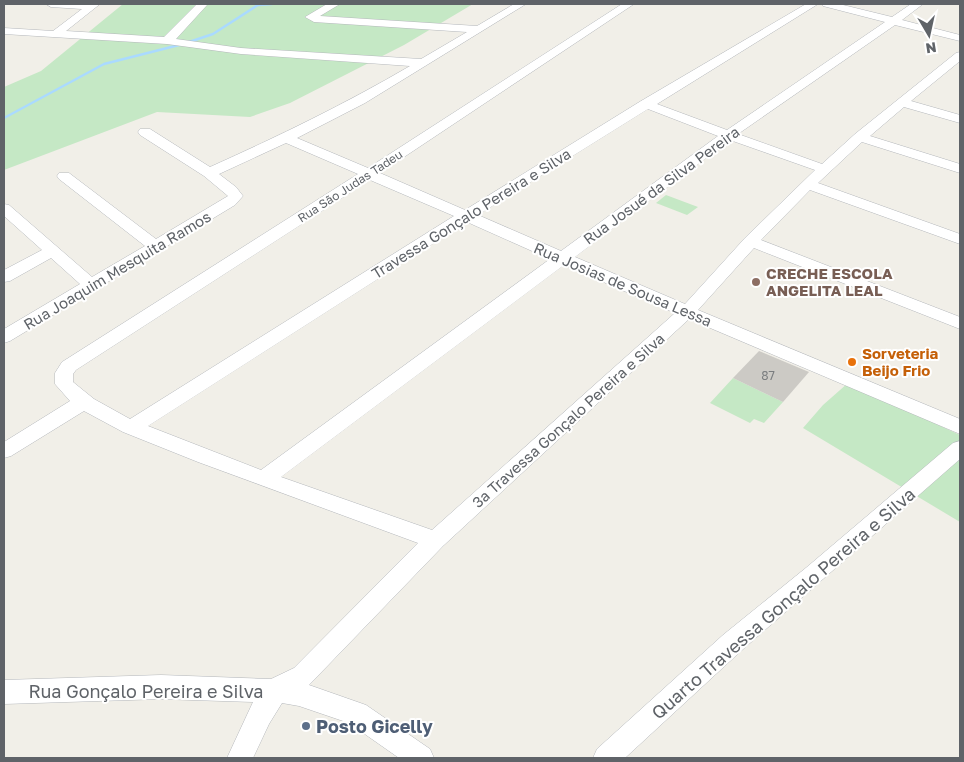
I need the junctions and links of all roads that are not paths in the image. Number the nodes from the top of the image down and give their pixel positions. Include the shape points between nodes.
1 (51, 4) edge
2 (202, 4) edge
3 (335, 4) edge
4 (521, 4) edge
5 (629, 4) edge
6 (813, 4) edge
7 (827, 4) edge
8 (918, 4) edge
9 (94, 5) edge
10 (892, 21) junction
11 (478, 29) junction
12 (57, 33) junction
13 (6, 36) edge
14 (960, 38) edge
15 (168, 40) junction
16 (960, 55) edge
17 (424, 63) junction
18 (903, 103) junction
19 (646, 104) junction
20 (960, 119) edge
21 (145, 132) dead end
22 (728, 135) junction
23 (860, 137) junction
24 (286, 138) junction
25 (960, 169) edge
26 (824, 170) junction
27 (209, 173) junction
28 (368, 175) junction
29 (64, 176) dead end
30 (808, 184) junction
31 (4, 208) edge
32 (464, 216) junction
33 (960, 239) edge
34 (751, 241) junction
35 (155, 246) junction
36 (52, 251) junction
37 (561, 258) junction
38 (4, 277) edge
39 (91, 285) junction
40 (687, 312) junction
41 (960, 323) edge
42 (4, 337) edge
43 (84, 402) junction
44 (960, 427) edge
45 (132, 428) junction
46 (960, 448) edge
47 (4, 451) edge
48 (264, 479) junction
49 (435, 540) junction
50 (276, 691) junction
51 (4, 692) edge
52 (240, 758) edge
53 (421, 758) edge
54 (606, 758) edge

1 - 9 street
2 - 15 street
3 - 11 street via 310,17
4 - 11 street
5 - 28 street, Rua São Judas Tadeu
6 - 19 street, Travessa Gonçalo Pereira e Silva
7 - 10 street
8 - 10 street, Rua Josué da Silva Pereira
9 - 12 street
10 - 14 street
10 - 22 street, Rua Josué da Silva Pereira
11 - 17 street
12 - 13 street via 18,32
12 - 15 street
15 - 17 street via 242,51
16 - 18 street, 3ª Travessa Gonçalo Pereira e Silva via 947,74
17 - 24 street
18 - 20 street
18 - 23 street, 3ª Travessa Gonçalo Pereira e Silva
19 - 22 street
19 - 32 street, Travessa Gonçalo Pereira e Silva
21 - 27 street
22 - 26 street
22 - 37 street, Rua Josué da Silva Pereira
23 - 25 street
23 - 26 street, 3ª Travessa Gonçalo Pereira e Silva
24 - 27 street
24 - 28 street, Rua Josias de Sousa Lessa
26 - 30 street, 3ª Travessa Gonçalo Pereira e Silva
27 - 35 street, Rua Joaquim Mesquita Ramos via 236,196
28 - 32 street, Rua Josias de Sousa Lessa
28 - 43 street, Rua São Judas Tadeu via 69,366 64,372 64,384
29 - 35 street
30 - 33 street
30 - 34 street, 3ª Travessa Gonçalo Pereira e Silva
31 - 36 street
32 - 37 street, Rua Josias de Sousa Lessa
32 - 45 street, Travessa Gonçalo Pereira e Silva
34 - 40 street, 3ª Travessa Gonçalo Pereira e Silva
34 - 41 street
35 - 39 street, Rua Joaquim Mesquita Ramos
36 - 38 street
36 - 39 street
37 - 40 street, Rua Josias de Sousa Lessa
37 - 48 street, Rua Josué da Silva Pereira
39 - 42 street, Rua Joaquim Mesquita Ramos
40 - 44 street, Rua Josias de Sousa Lessa
40 - 49 street, 3ª Travessa Gonçalo Pereira e Silva
43 - 45 street
43 - 47 street
45 - 48 street
46 - 54 street, Quarto Travessa Gonçalo Pereira e Silva via 732,643
48 - 49 street
49 - 50 street, 3ª Travessa Gonçalo Pereira e Silva via 303,676
50 - 51 street, Rua Gonçalo Pereira e Silva via 161,687
50 - 52 street, 3ª Travessa Gonçalo Pereira e Silva
50 - 53 street, Rua Gonçalo Pereira e Silva via 299,694 357,714

